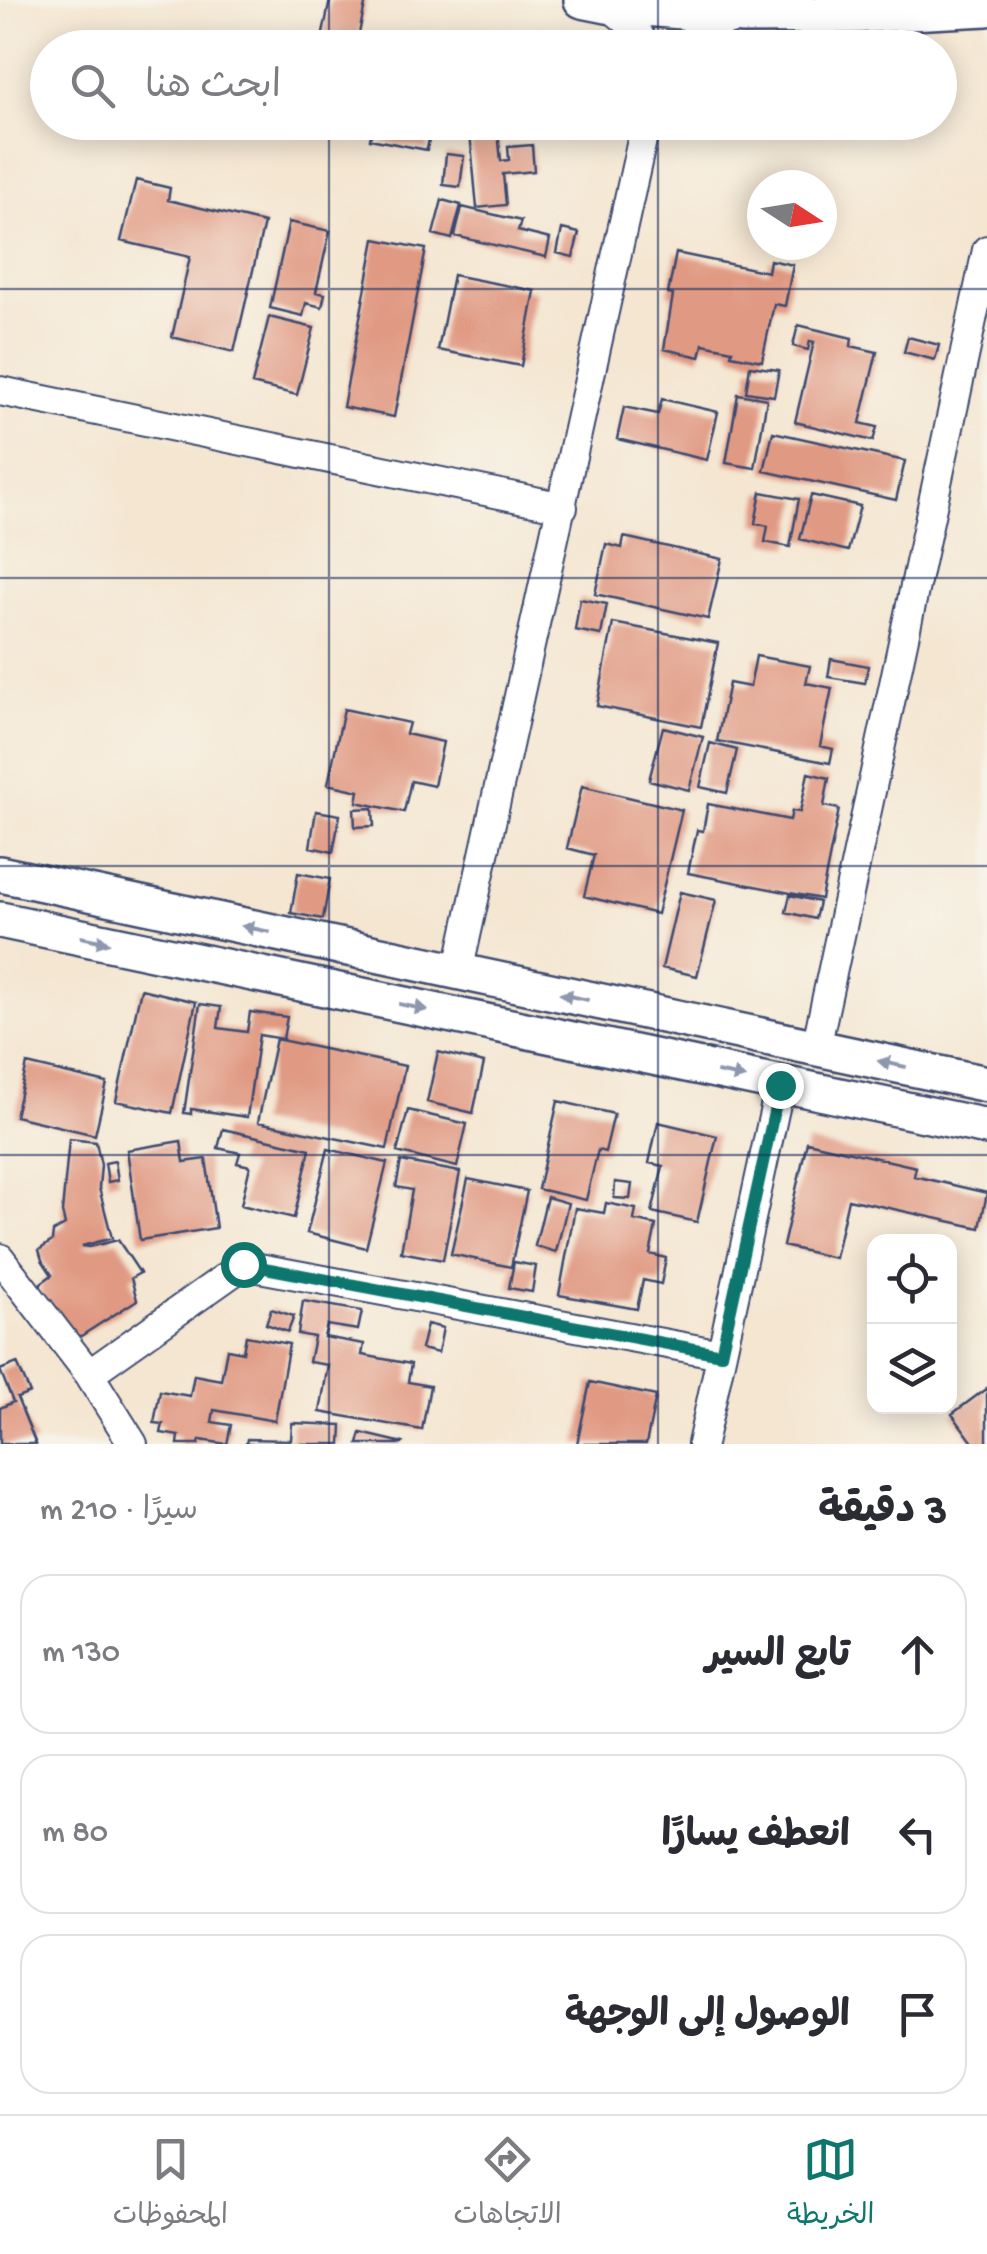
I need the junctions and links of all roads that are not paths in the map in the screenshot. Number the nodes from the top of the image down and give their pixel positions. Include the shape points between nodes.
1 (594, 3) edge
2 (987, 8) edge
3 (743, 16) junction
4 (636, 30) edge
5 (704, 30) edge
6 (642, 140) edge
7 (987, 250) edge
8 (0, 391) edge
9 (563, 506) junction
10 (0, 874) edge
11 (0, 920) edge
12 (458, 972) junction
13 (816, 1048) junction
14 (987, 1084) edge
15 (780, 1085) junction
16 (987, 1127) edge
17 (0, 1258) edge
18 (721, 1354) junction
19 (89, 1374) junction
20 (133, 1444) edge
21 (702, 1444) edge

1 - 3 street
1 - 4 street
2 - 3 street
3 - 5 street
6 - 9 street
7 - 13 street
8 - 9 street
9 - 12 street
12 -> 10 street
11 -> 15 street
13 -> 12 street
14 -> 13 street
15 - 16 street
15 - 18 street
17 - 19 street
18 - 19 street via 243,1264
18 - 21 street
19 - 20 street

